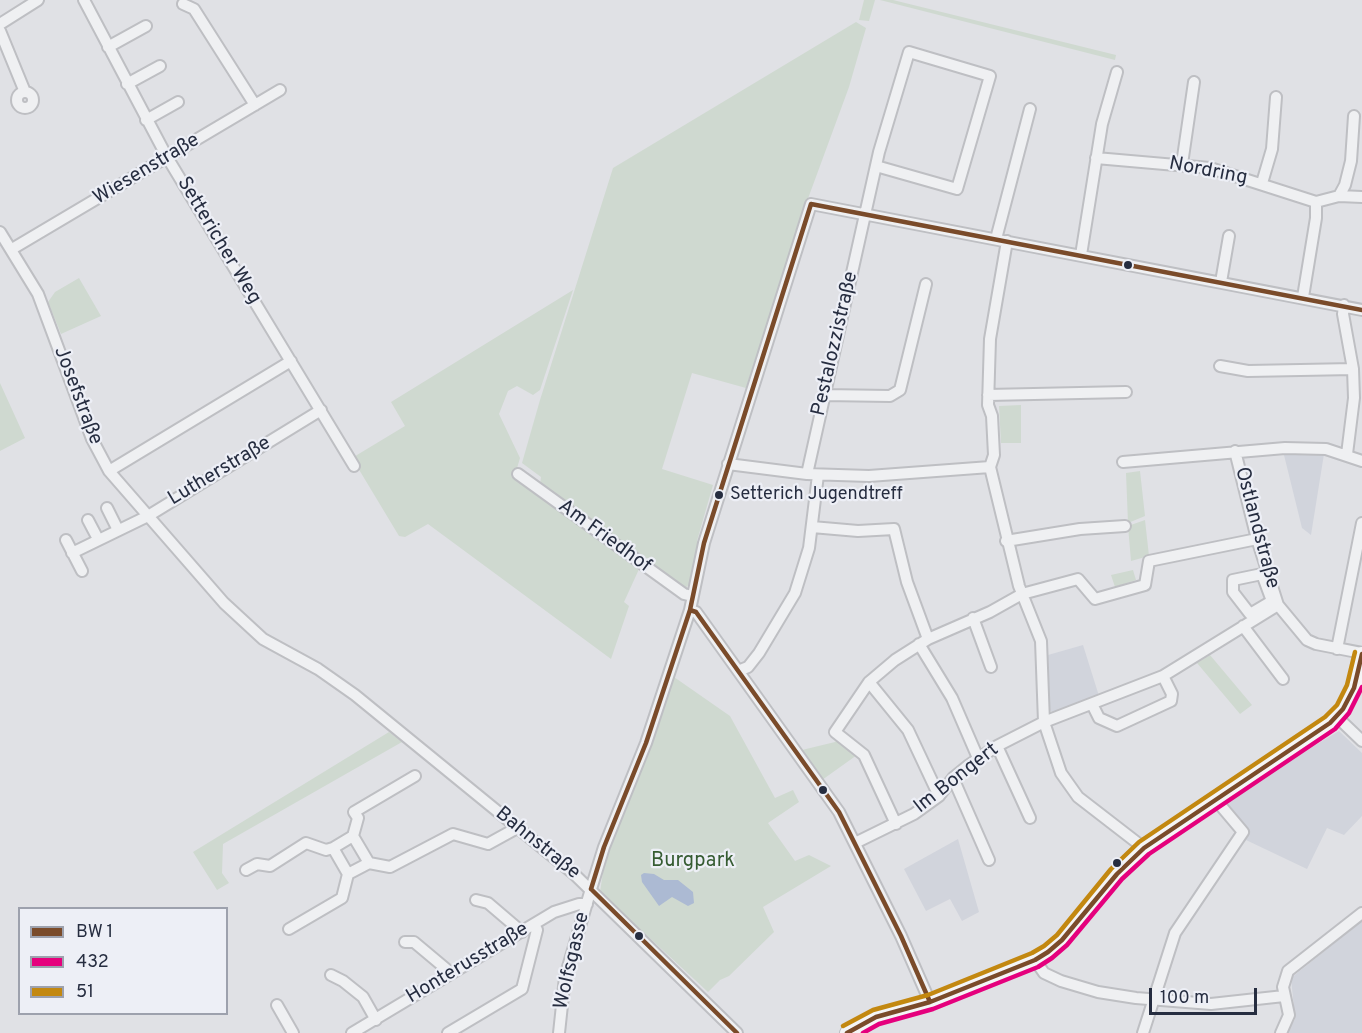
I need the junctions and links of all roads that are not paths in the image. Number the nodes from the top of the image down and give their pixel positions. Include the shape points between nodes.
1 (38, 0) edge
2 (88, 1) edge
3 (183, 4) dead end
4 (0, 24) edge
5 (146, 26) dead end
6 (0, 31) edge
7 (108, 47) junction
8 (160, 66) dead end
9 (1117, 72) dead end
10 (1194, 82) dead end
11 (127, 84) junction
12 (280, 90) dead end
13 (25, 92) dead end
14 (1276, 97) dead end
15 (178, 102) dead end
16 (255, 105) junction
17 (1030, 109) dead end
18 (1354, 116) dead end
19 (146, 120) junction
20 (167, 157) junction
21 (1096, 158) junction
22 (1182, 164) junction
23 (876, 166) junction
24 (1262, 183) junction
25 (1339, 196) junction
26 (1362, 197) edge
27 (1316, 202) junction
28 (865, 215) junction
29 (0, 232) edge
30 (1229, 236) dead end
31 (1002, 240) junction
32 (12, 249) junction
33 (1081, 255) junction
34 (1221, 282) junction
35 (926, 284) dead end
36 (1303, 297) junction
37 (1344, 305) junction
38 (1362, 310) edge
39 (291, 361) junction
40 (1220, 366) dead end
41 (1353, 369) junction
42 (1126, 392) dead end
43 (824, 395) junction
44 (988, 395) junction
45 (321, 410) junction
46 (1235, 451) junction
47 (1347, 454) junction
48 (1362, 461) edge
49 (1123, 462) dead end
50 (729, 464) junction
51 (354, 466) dead end
52 (990, 466) junction
53 (109, 471) junction
54 (518, 474) dead end
55 (812, 474) junction
56 (107, 508) dead end
57 (147, 516) junction
58 (88, 520) dead end
59 (1362, 523) edge
60 (812, 526) junction
61 (1125, 526) dead end
62 (118, 530) junction
63 (98, 539) junction
64 (1257, 539) junction
65 (66, 540) dead end
66 (1006, 541) junction
67 (174, 548) joint
68 (72, 553) junction
69 (82, 572) dead end
70 (1022, 594) junction
71 (693, 596) junction
72 (1278, 605) junction
73 (690, 610) junction
74 (973, 618) junction
75 (1243, 626) junction
76 (924, 642) junction
77 (1337, 649) junction
78 (1362, 653) edge
79 (991, 667) dead end
80 (738, 670) junction
81 (1163, 676) junction
82 (1283, 680) dead end
83 (869, 682) junction
84 (1092, 704) junction
85 (1336, 717) junction
86 (1044, 722) junction
87 (1362, 741) edge
88 (997, 746) junction
89 (978, 758) junction
90 (415, 776) dead end
91 (953, 778) junction
92 (939, 796) junction
93 (1216, 800) junction
94 (1030, 818) dead end
95 (896, 824) junction
96 (517, 828) junction
97 (353, 836) junction
98 (855, 843) junction
99 (333, 848) junction
100 (1144, 848) junction
101 (989, 860) dead end
102 (369, 863) junction
103 (246, 870) dead end
104 (348, 874) junction
105 (591, 889) junction
106 (476, 900) dead end
107 (587, 904) junction
108 (1362, 913) edge
109 (534, 924) junction
110 (289, 929) dead end
111 (522, 932) junction
112 (405, 942) dead end
113 (1035, 960) junction
114 (452, 974) junction
115 (331, 975) dead end
116 (1284, 996) junction
117 (1154, 1000) junction
118 (930, 1002) junction
119 (277, 1005) dead end
120 (376, 1020) junction
121 (293, 1033) edge
122 (352, 1033) edge
123 (448, 1033) edge
124 (559, 1033) edge
125 (737, 1033) edge
126 (847, 1033) edge
127 (1143, 1033) edge
128 (1281, 1033) edge

1 - 4 street
2 - 7 street, Settericher Weg
3 - 16 street via 194,9
5 - 7 street
6 - 13 street
7 - 11 street, Settericher Weg
8 - 11 street
9 - 21 street
10 - 22 street
11 - 19 street, Settericher Weg
12 - 16 street, Wiesenstraße
14 - 24 street via 1272,149
15 - 19 street
16 - 20 street, Wiesenstraße
17 - 31 street
18 - 25 street via 1351,161
19 - 20 street, Settericher Weg
20 - 32 street, Wiesenstraße
20 - 39 street, Settericher Weg
21 - 22 street, Nordring
21 - 33 street
22 - 24 street, Nordring
23 - 23 street, Pestalozzistraße via 909,52 990,76 957,189
23 - 28 street, Pestalozzistraße
24 - 27 street, Nordring
25 - 26 street
25 - 27 street
27 - 36 street
28 - 31 street
28 - 43 street, Pestalozzistraße
28 - 50 street, Wolfsgasse via 812,204
29 - 32 street, Josefstraße
30 - 34 street
31 - 33 street
31 - 44 street via 990,339
32 - 53 street, Josefstraße via 41,303 92,439
33 - 34 street
34 - 36 street
35 - 43 street via 900,390 890,396
36 - 37 street
37 - 38 street
37 - 41 street
39 - 45 street, Settericher Weg
39 - 53 street
40 - 41 street via 1248,371
41 - 47 street via 1354,398
42 - 44 street
43 - 55 street, Pestalozzistraße
44 - 52 street via 994,455
45 - 51 street, Settericher Weg
45 - 57 street, Lutherstraße
46 - 47 street via 1326,449
46 - 49 street
46 - 64 street, Ostlandstraße
47 - 48 street
50 - 55 street
50 - 71 street, Wolfsgasse via 704,543
52 - 55 street via 897,476
52 - 66 street
53 - 57 street, Josefstraße
54 - 71 street, Am Friedhof via 684,594
55 - 60 street, Pestalozzistraße
56 - 62 street
57 - 62 street, Lutherstraße
57 - 67 street, Josefstraße
58 - 63 street
59 - 77 street
60 - 76 street via 858,531 894,529
60 - 80 street, Pestalozzistraße via 802,573 785,613 748,667
61 - 66 street
62 - 63 street, Lutherstraße
63 - 68 street, Lutherstraße
64 - 70 street via 1149,561 1145,585 1095,599 1078,579
64 - 72 street, Ostlandstraße
65 - 68 street
66 - 70 street
67 - 96 street, Bahnstraße via 254,632 337,682
68 - 69 street
70 - 74 street
70 - 86 street via 1041,641
71 - 73 street, Wolfsgasse
72 - 75 street, Im Bongert
72 - 77 street via 1307,640
73 - 80 street via 696,612
73 - 105 street, Wolfsgasse via 646,743
74 - 76 street
74 - 79 street
75 - 81 street, Im Bongert
75 - 82 street
76 - 83 street
76 - 89 street
77 - 78 street
78 - 85 main road via 1354,688
80 - 98 street via 839,812
81 - 84 street, Im Bongert
81 - 84 street via 1172,694 1171,701 1117,726 1099,718
83 - 92 street via 908,730
83 - 95 street via 835,732 864,754
84 - 86 street, Im Bongert
85 - 87 street
85 - 93 main road via 1316,735
86 - 88 street, Im Bongert
86 - 100 street via 1061,773 1078,797
88 - 89 street, Im Bongert
88 - 94 street
89 - 91 street, Im Bongert
90 - 97 street via 354,812 358,818
91 - 92 street, Im Bongert
91 - 101 street
92 - 95 street, Im Bongert
93 - 100 main road
93 - 117 street via 1243,832 1175,933
95 - 98 street, Im Bongert
96 - 102 street via 488,844 453,834 390,867
96 - 105 street, Bahnstraße
97 - 99 street
97 - 102 street
98 - 118 street
99 - 103 street via 326,850 306,843 270,866 257,864
99 - 104 street
100 - 113 main road via 1062,940
102 - 104 street
104 - 110 street via 342,898
105 - 107 street, Wolfsgasse
105 - 125 street, Bahnstraße
106 - 111 street via 488,903
107 - 109 street, Honterusstraße via 554,912
107 - 124 street, Wolfsgasse via 566,977
108 - 116 street via 1288,971
109 - 111 street, Honterusstraße
109 - 123 street via 537,930 522,989
111 - 114 street, Honterusstraße
112 - 114 street via 414,942
113 - 117 street via 1044,973 1061,981 1098,992
113 - 118 main road
114 - 120 street, Honterusstraße
115 - 120 street via 363,998
116 - 117 street via 1227,1004
116 - 128 street via 1289,1015
117 - 127 street
118 - 126 main road via 876,1017
119 - 121 street
120 - 122 street, Honterusstraße

